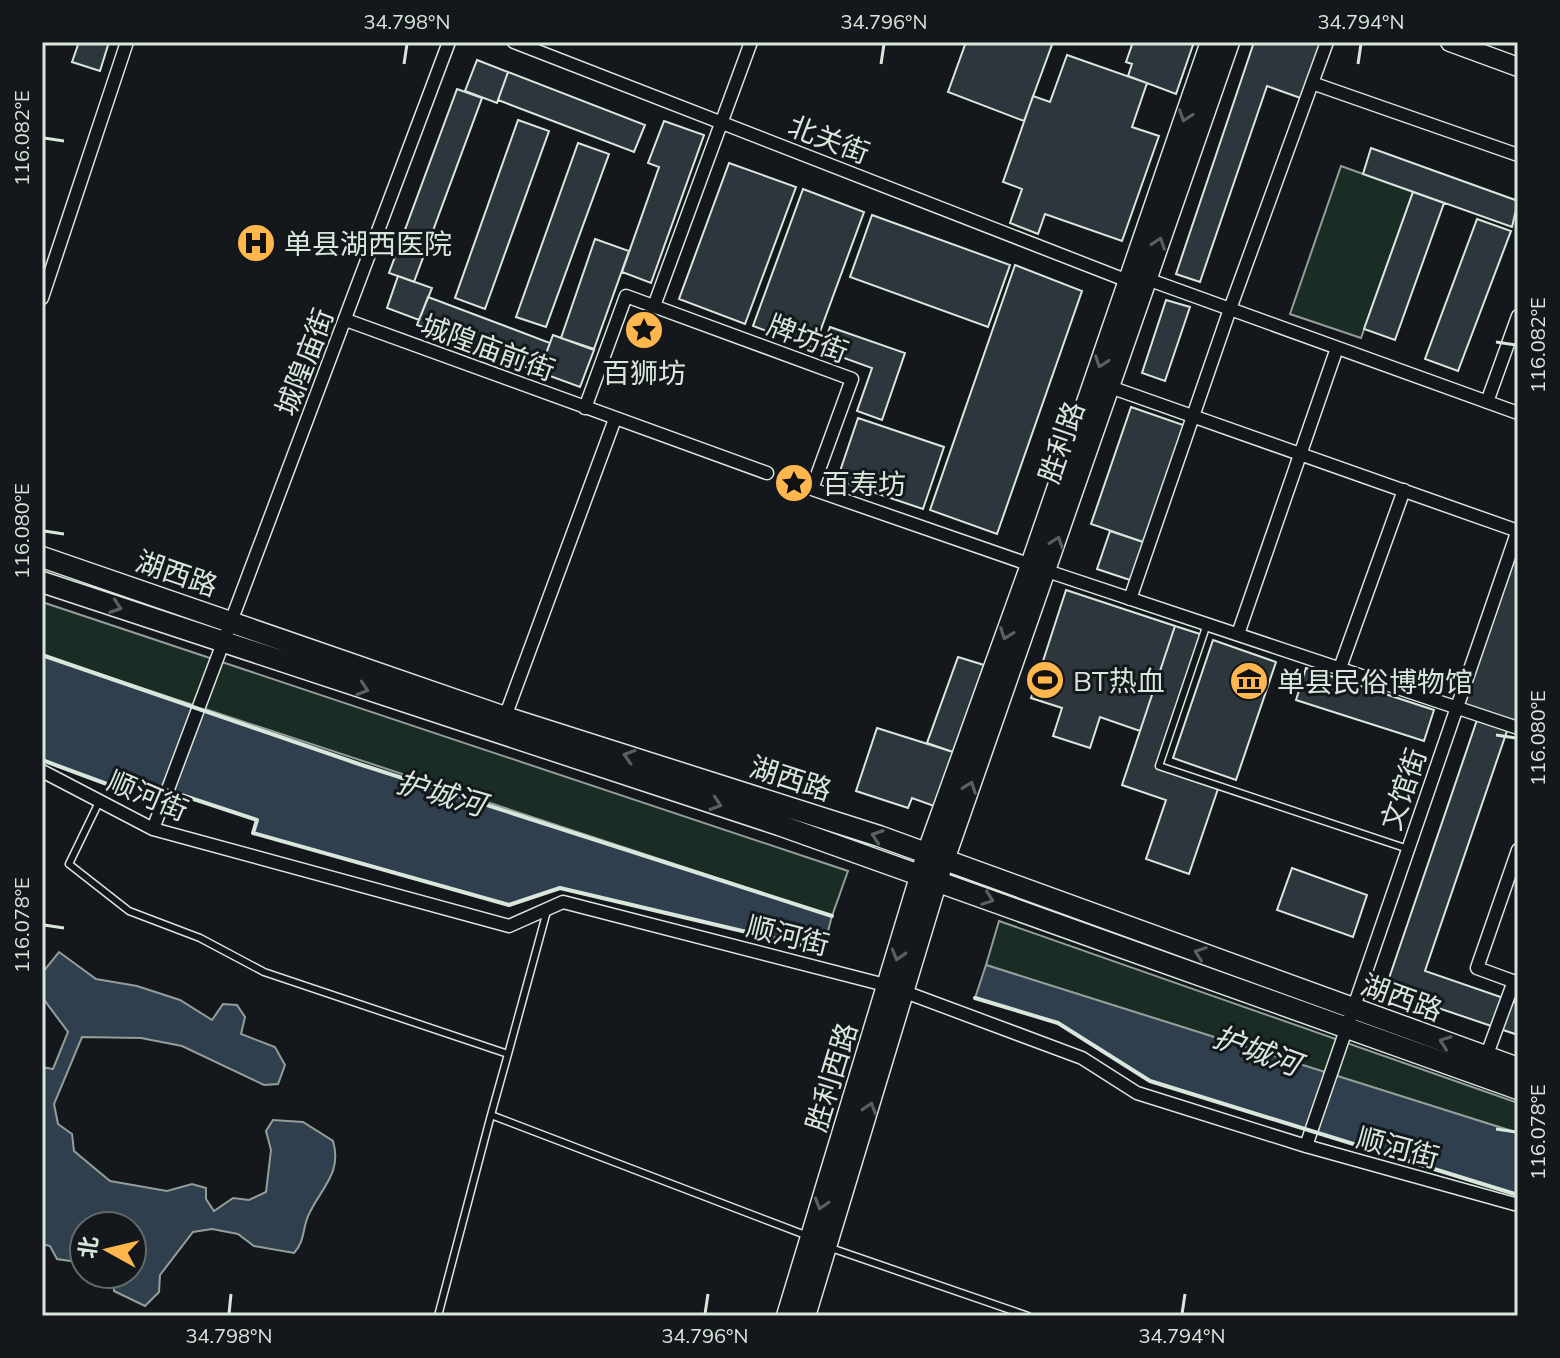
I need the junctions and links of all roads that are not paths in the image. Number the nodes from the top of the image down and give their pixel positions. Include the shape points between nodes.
1 (127, 42) edge
2 (449, 42) edge
3 (514, 42) edge
4 (751, 42) edge
5 (1211, 42) edge
6 (1229, 42) edge
7 (1327, 42) edge
8 (1450, 42) edge
9 (1482, 48) edge
10 (1518, 67) edge
11 (1312, 83) junction
12 (720, 122) junction
13 (1518, 155) edge
14 (1138, 280) junction
15 (42, 298) edge
16 (654, 306) junction
17 (1230, 309) junction
18 (1518, 316) edge
19 (346, 320) junction
20 (1337, 348) junction
21 (1110, 387) junction
22 (1487, 402) junction
23 (585, 408) junction
24 (1518, 413) edge
25 (1193, 416) junction
26 (615, 419) junction
27 (1300, 454) junction
28 (767, 473) dead end
29 (1404, 490) junction
30 (1518, 530) edge
31 (42, 557) edge
32 (1039, 568) junction
33 (42, 582) edge
34 (1130, 599) junction
35 (231, 622) junction
36 (1207, 624) junction
37 (1238, 634) junction
38 (224, 644) junction
39 (1340, 668) junction
40 (1457, 707) junction
41 (505, 717) junction
42 (1518, 728) edge
43 (42, 771) edge
44 (100, 801) junction
45 (153, 829) junction
46 (1408, 849) junction
47 (1517, 856) edge
48 (935, 857) junction
49 (930, 878) junction
50 (548, 908) junction
51 (1516, 982) edge
52 (897, 989) junction
53 (1350, 1018) junction
54 (508, 1054) junction
55 (1486, 1057) junction
56 (1518, 1068) edge
57 (1518, 1089) edge
58 (491, 1115) junction
59 (1306, 1146) junction
60 (1518, 1205) edge
61 (819, 1242) junction
62 (438, 1316) edge
63 (787, 1316) edge
64 (805, 1316) edge
65 (1028, 1316) edge

1 - 15 street
2 - 19 street, 城隍庙街
3 - 12 street, 北关街
4 - 12 street
5 -> 14 main road, 胜利路
14 -> 6 main road, 胜利路
7 - 11 street
8 - 9 street
9 - 10 street
11 - 13 street
11 - 17 street
12 - 14 street, 北关街
12 - 16 street
14 - 17 street, 北关街
14 - 21 main road, 胜利路
14 -> 32 main road, 胜利路
16 - 23 street, 牌坊街 via 626,296
16 - 32 street, 牌坊街 via 852,379 812,489
17 - 20 street, 北关街
17 - 25 street
18 - 22 street
19 - 23 street, 城隍庙前街
19 - 35 street, 城隍庙街
20 - 22 street, 北关街
20 - 27 street
21 - 25 street
32 -> 21 main road, 胜利路
22 - 24 street, 北关街
23 - 26 street, 城隍庙前街
25 - 27 street
25 - 34 street
26 - 28 street, 城隍庙前街
26 - 41 street
27 - 29 street
27 - 37 street
29 - 30 street
29 - 39 street
30 - 40 street, 文馆街
31 - 35 main road, 湖西路
32 - 34 street
32 - 48 main road, 胜利路
33 -> 38 main road, 湖西路
34 - 36 street
35 - 38 street, 城隍庙街
35 - 41 main road, 湖西路
36 - 37 street
36 - 46 lane via 1159,766
37 - 39 street
38 - 45 street, 城隍庙街
38 -> 49 main road, 湖西路
39 - 40 street
40 - 42 street
40 - 46 street, 文馆街
48 -> 41 main road, 湖西路
43 - 44 street, 顺河街
44 - 45 street, 顺河街
44 - 54 lane via 69,864 129,911 200,938 264,972
45 - 50 street, 顺河街 via 509,926
46 - 53 street, 文馆街
47 - 51 street via 1477,968
48 - 49 main road, 胜利西路
53 -> 48 main road, 湖西路
49 - 52 main road, 胜利西路
49 -> 53 main road, 湖西路
50 - 52 street, 顺河街 via 563,902
50 - 54 lane
51 - 55 street
52 - 59 street, 顺河街 via 1082,1058 1137,1093
52 - 61 main road, 胜利西路
55 -> 53 main road, 湖西路
53 - 57 main road, 湖西路
53 - 59 street, 文馆街
54 - 58 lane
55 - 56 main road, 湖西路
58 - 61 lane
58 - 62 lane
59 - 60 street, 顺河街
61 - 63 main road, 胜利西路
61 - 64 main road, 胜利西路
61 - 65 lane

